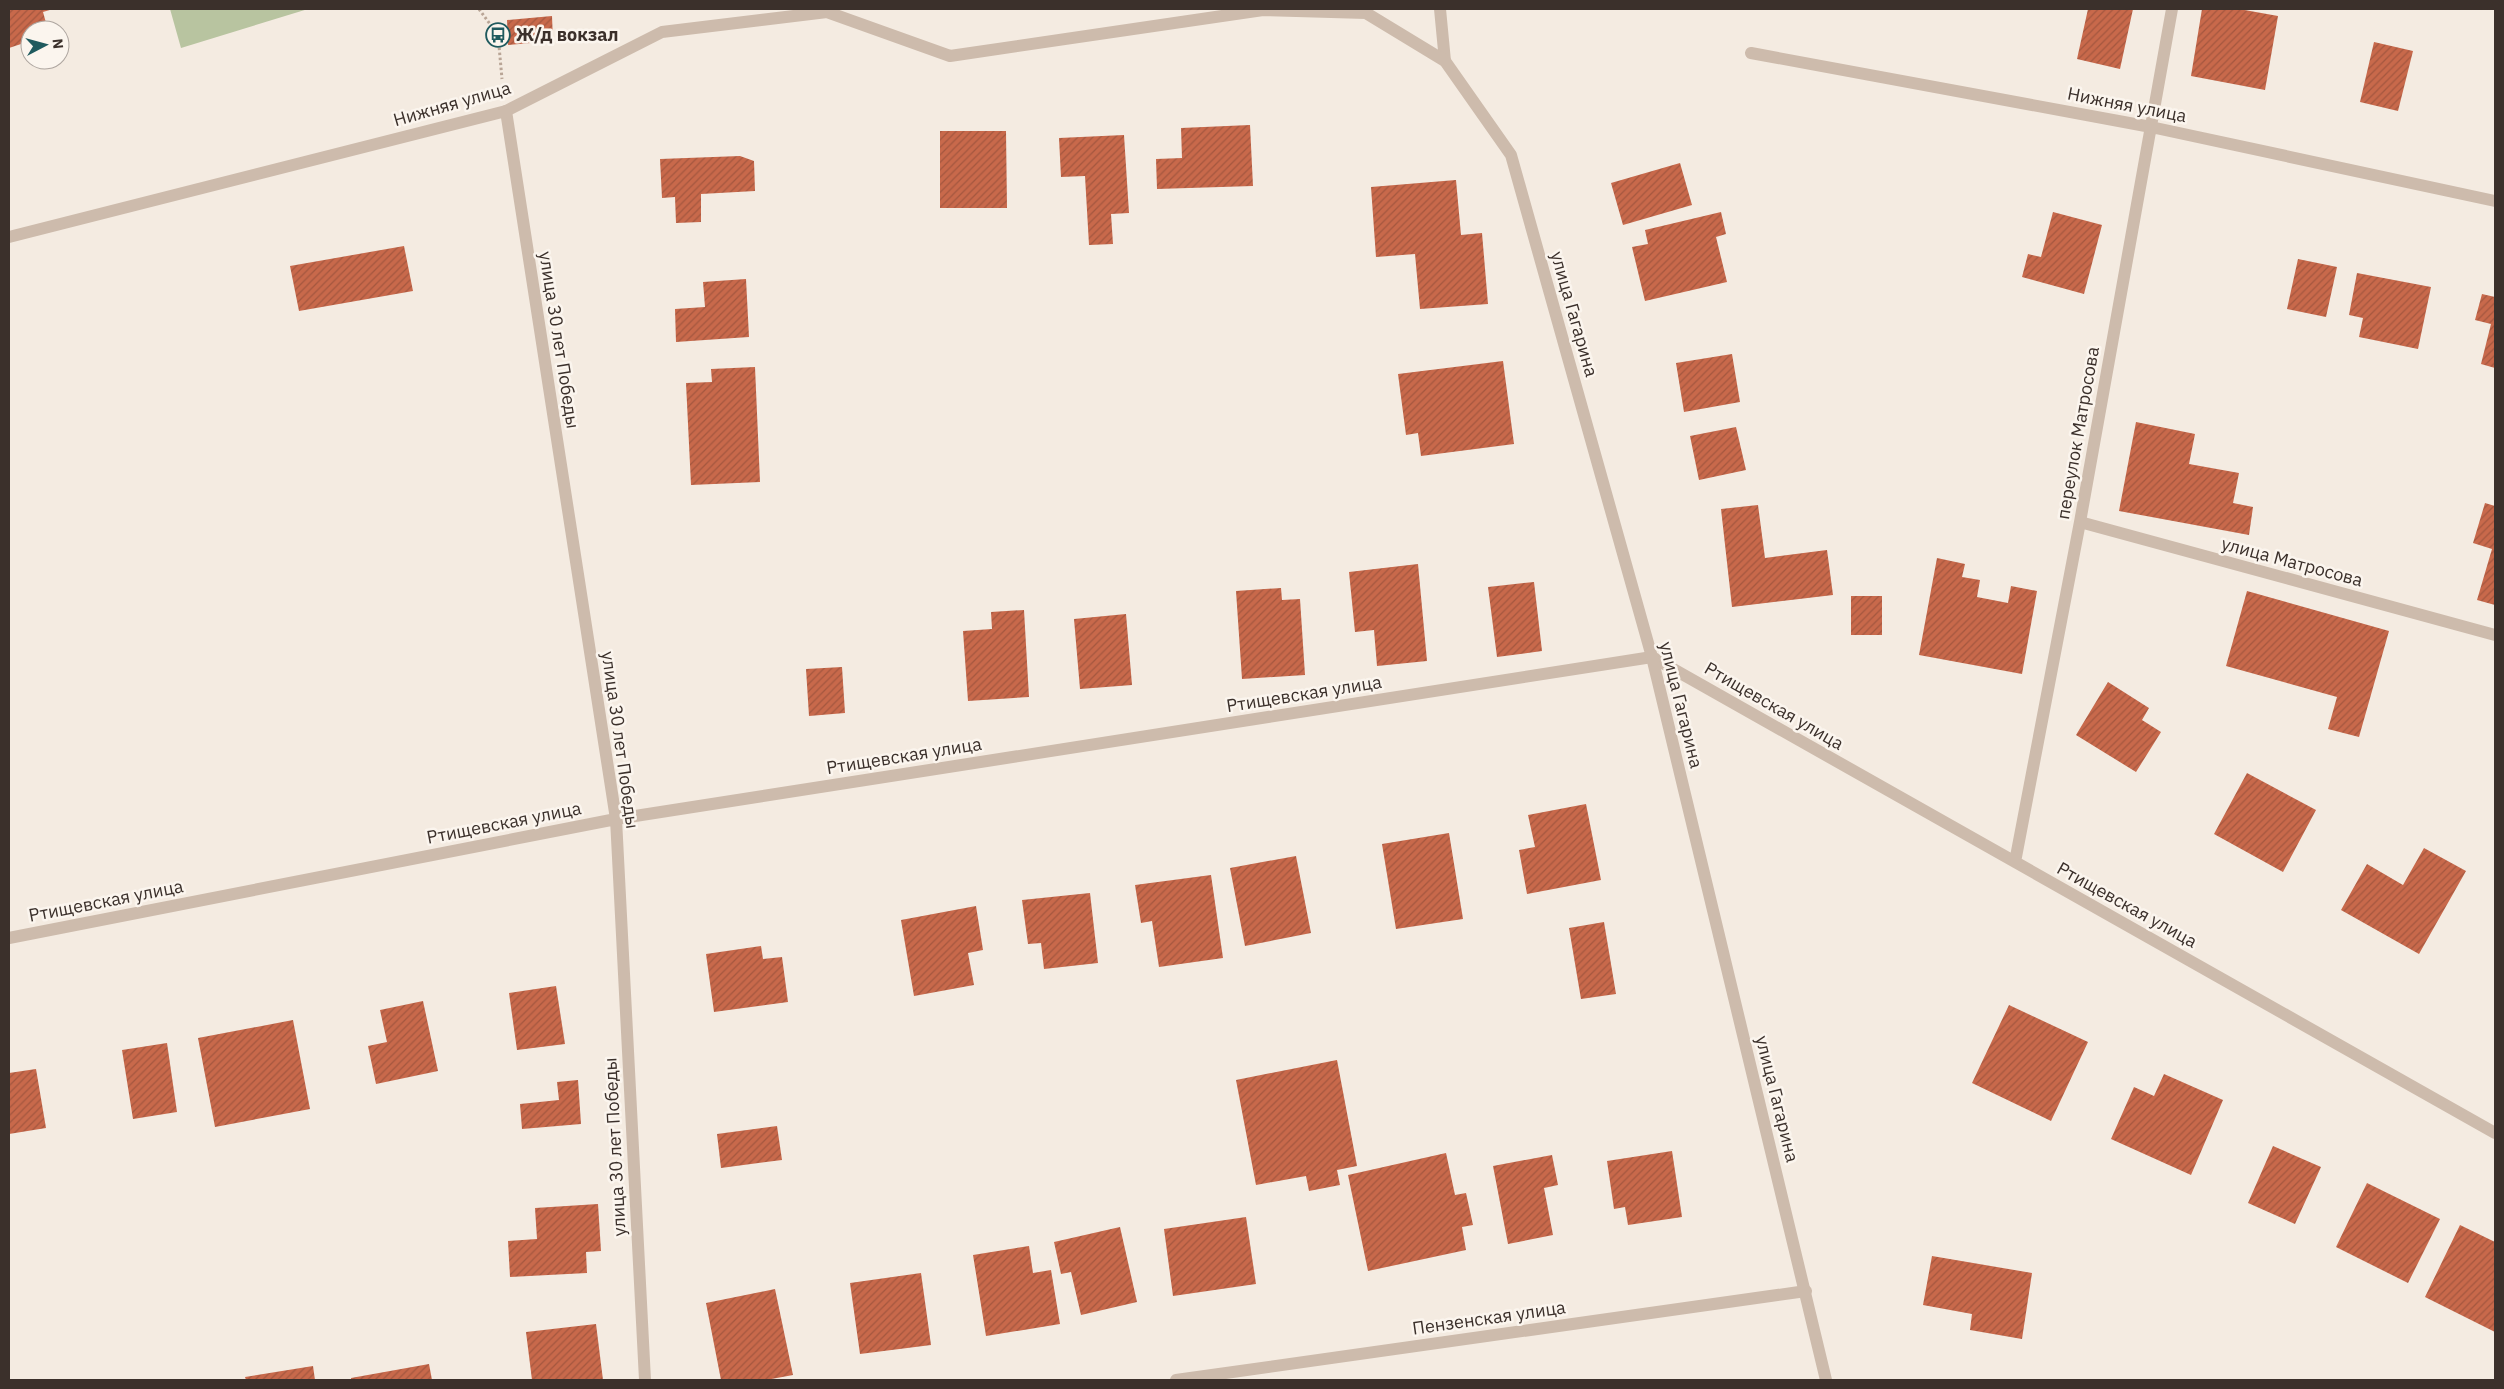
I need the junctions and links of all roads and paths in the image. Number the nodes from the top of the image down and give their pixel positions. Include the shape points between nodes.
1 (479, 9) edge
2 (1440, 9) edge
3 (2172, 9) edge
4 (1750, 53) dead end
5 (1445, 60) junction
6 (506, 111) junction
7 (2151, 127) junction
8 (2495, 201) edge
9 (9, 237) edge
10 (2080, 522) junction
11 (2495, 635) edge
12 (1652, 657) junction
13 (616, 819) junction
14 (2015, 862) junction
15 (9, 938) edge
16 (2495, 1133) edge
17 (1806, 1291) junction
18 (645, 1380) edge
19 (1176, 1380) edge
20 (1826, 1380) edge

1 - 6 path via 498,35
2 - 5 street
3 - 7 street, переулок Матросова
4 - 7 street, Нижняя улица
5 - 6 street, Нижняя улица via 1366,13 1263,10 950,56 827,12 662,32
5 - 12 street, улица Гагарина via 1511,155
6 - 9 street, Нижняя улица
6 - 13 street, улица 30 лет Победы
7 - 8 street, Нижняя улица
7 - 10 street, переулок Матросова
10 - 11 street, улица Матросова
10 - 14 street, переулок Матросова
12 - 13 street, Ртищевская улица
12 - 14 street, Ртищевская улица
12 - 17 street, улица Гагарина
13 - 15 street, Ртищевская улица
13 - 18 street, улица 30 лет Победы
14 - 16 street, Ртищевская улица
17 - 19 street, Пензенская улица
17 - 20 street, улица Гагарина

